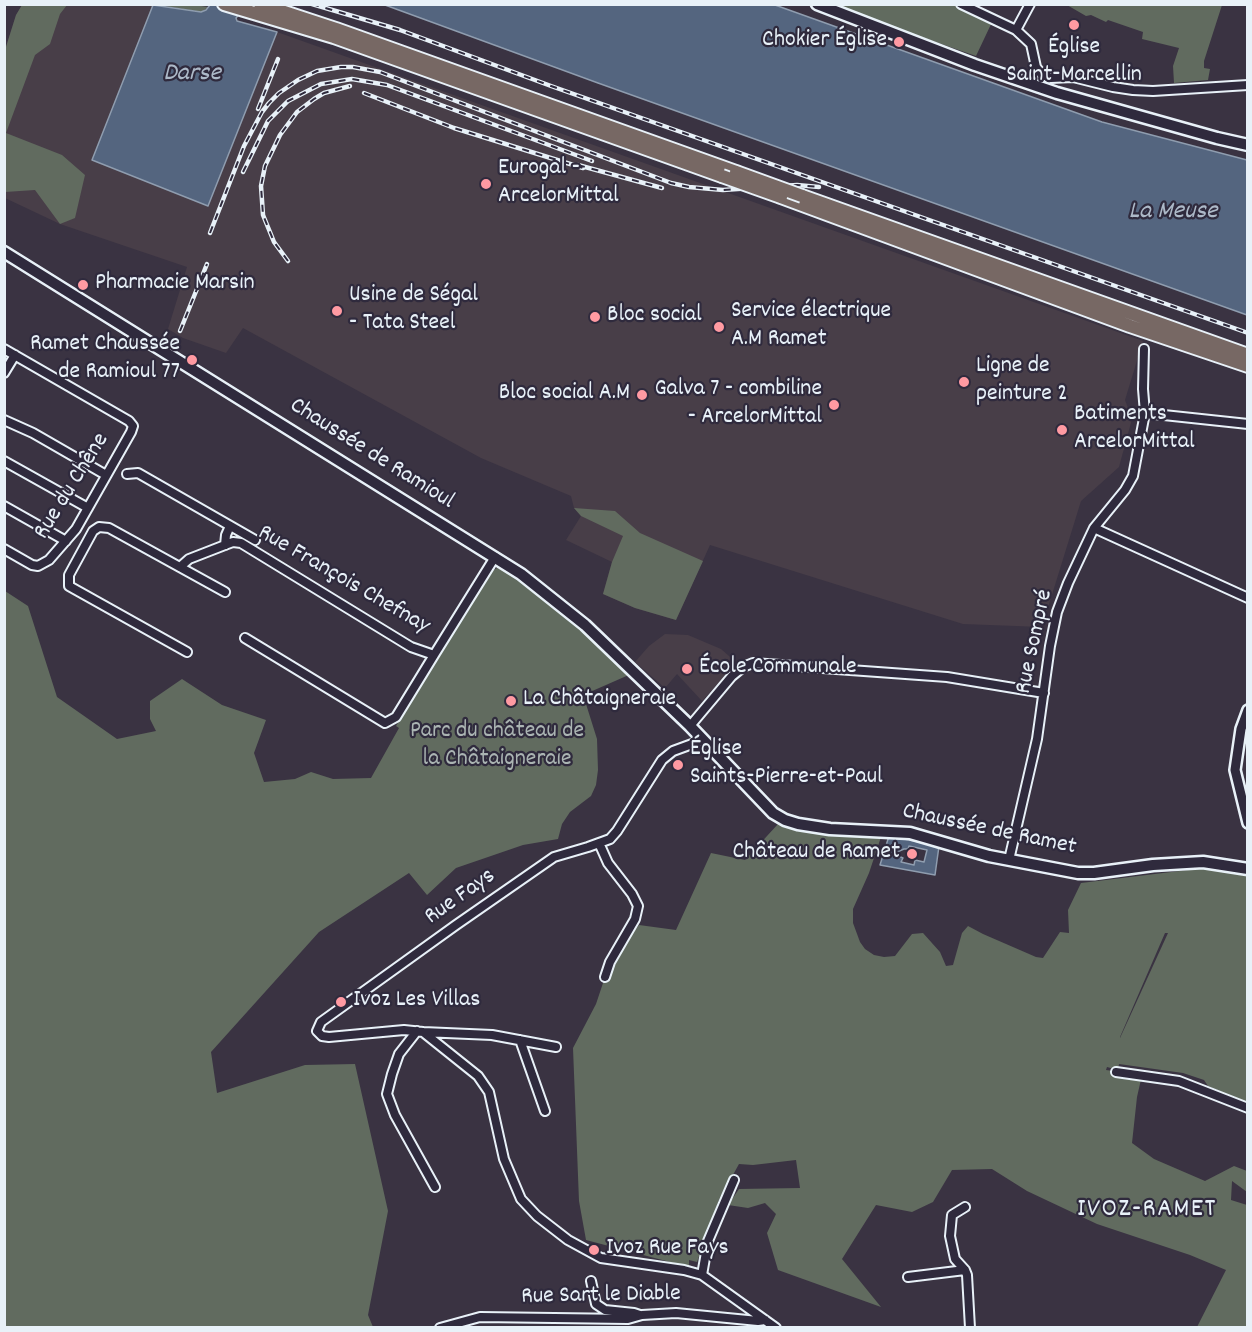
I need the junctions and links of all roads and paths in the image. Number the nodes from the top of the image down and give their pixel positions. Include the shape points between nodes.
1 (224, 4) edge
2 (260, 4) edge
3 (817, 4) edge
4 (961, 4) edge
5 (1030, 4) edge
6 (1016, 30) junction
7 (1248, 84) edge
8 (1248, 145) edge
9 (4, 252) edge
10 (4, 349) edge
11 (1144, 349) dead end
12 (15, 355) junction
13 (1248, 355) edge
14 (1248, 366) edge
15 (4, 373) edge
16 (1145, 413) junction
17 (4, 420) edge
18 (1248, 424) edge
19 (4, 461) edge
20 (127, 474) dead end
21 (106, 475) junction
22 (4, 506) edge
23 (88, 508) junction
24 (230, 526) junction
25 (1094, 528) junction
26 (255, 540) dead end
27 (66, 541) junction
28 (225, 545) junction
29 (4, 549) edge
30 (495, 557) junction
31 (180, 567) junction
32 (225, 592) dead end
33 (1248, 598) edge
34 (245, 638) dead end
35 (187, 652) dead end
36 (434, 655) junction
37 (1044, 694) junction
38 (1248, 710) edge
39 (690, 726) junction
40 (703, 740) junction
41 (1248, 823) edge
42 (599, 843) junction
43 (1009, 860) junction
44 (1247, 866) edge
45 (605, 977) dead end
46 (420, 1031) junction
47 (520, 1040) junction
48 (556, 1047) dead end
49 (1116, 1072) dead end
50 (1248, 1108) edge
51 (545, 1111) dead end
52 (734, 1180) dead end
53 (435, 1188) dead end
54 (965, 1207) dead end
55 (965, 1270) junction
56 (702, 1275) junction
57 (908, 1277) dead end
58 (591, 1281) dead end
59 (640, 1315) junction
60 (738, 1318) junction
61 (765, 1320) junction
62 (440, 1328) edge
63 (735, 1328) edge
64 (776, 1328) edge
65 (970, 1328) edge

1 - 14 highway, bridge via 334,37
2 - 13 highway, bridge
3 - 8 main road via 1057,93
4 - 6 street
5 - 6 street
6 - 7 street via 1031,44 1042,75 1052,78 1073,76 1113,87 1153,91
9 - 30 main road, Chaussée de Ramioul
10 - 12 street
11 - 16 street, Rue Sompré
12 - 15 street
12 - 21 street, Rue du Chêne via 129,421 133,429
16 - 18 street
16 - 25 street, Rue Sompré via 1133,476
17 - 21 street
19 - 23 street
20 - 24 street, Rue François Chefnay via 138,473
21 - 23 street, Rue du Chêne
22 - 27 street
23 - 27 street, Rue du Chêne
24 - 26 street, Rue François Chefnay
24 - 28 street, Rue François Chefnay
25 - 33 street
25 - 37 street, Rue Sompré via 1057,612
27 - 29 street, Rue du Chêne via 50,560 38,566
28 - 31 street, Rue François Chefnay via 189,559
28 - 36 street, Rue François Chefnay via 245,545 411,647
30 - 36 street, Rue François Chefnay
30 - 39 main road, Chaussée de Ramioul via 575,616
31 - 32 street
31 - 35 street via 109,528 99,527 93,531 68,581 71,589
34 - 36 street via 385,723 396,717
37 - 39 street via 947,677 753,663 732,676
37 - 43 street, Rue Sompré
38 - 41 street via 1235,770
39 - 40 main road
40 - 42 street, Rue Fays via 673,751 662,760 617,831
40 - 43 main road, Chaussée de Ramet via 773,813 790,822 830,829 910,833
42 - 45 street via 638,906
42 - 46 street, Rue Fays via 554,857 321,1022 317,1031 329,1037
43 - 44 main road, Chaussée de Ramet via 1078,873 1203,862
46 - 47 street
46 - 53 street via 399,1054 387,1094
46 - 56 street via 478,1076 489,1092 504,1159 521,1198 537,1216 568,1240 601,1257
47 - 48 street
47 - 51 street
49 - 50 street via 1179,1081
52 - 56 street via 708,1240
54 - 55 street via 952,1215 950,1236 955,1259
55 - 57 street
55 - 65 street
56 - 61 street
58 - 59 street via 596,1304 605,1310
59 - 60 street, Rue Sart le Diable via 676,1313
59 - 62 street, Rue Sart le Diable via 628,1319 480,1317
60 - 61 street, Rue Sart le Diable
60 - 63 street
61 - 64 street

